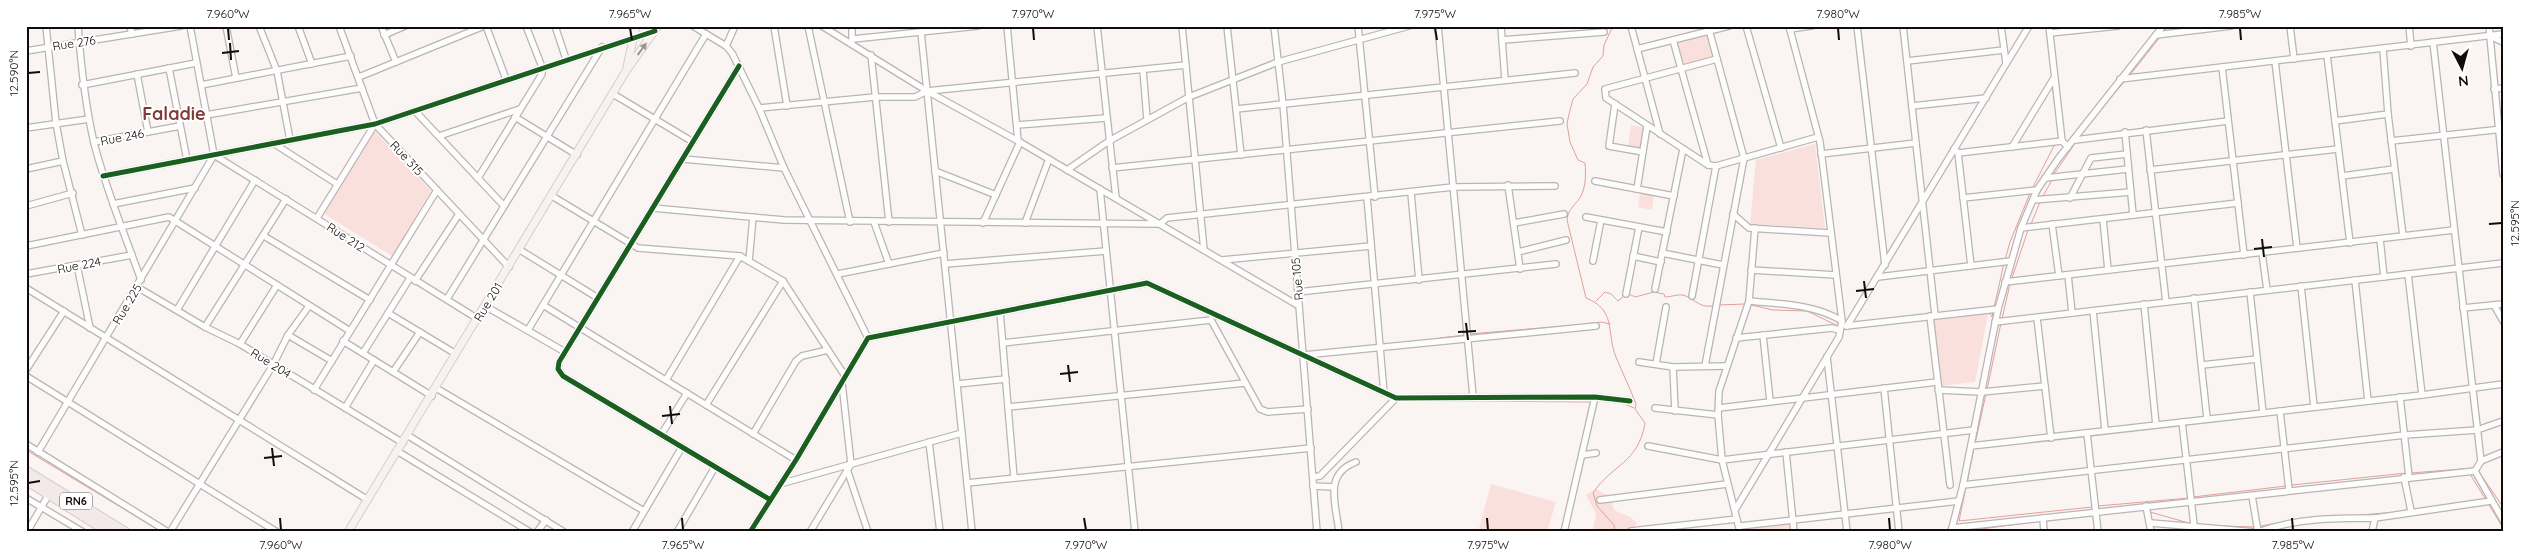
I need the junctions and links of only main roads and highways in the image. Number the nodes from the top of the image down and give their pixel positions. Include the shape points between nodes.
1 (636, 26) edge
2 (656, 29) edge
3 (626, 71) junction
4 (26, 471) edge
5 (26, 480) edge
6 (109, 532) edge
7 (125, 532) edge
8 (348, 532) edge

1 - 3 main road
3 -> 2 main road
3 - 8 main road, Rue 201
4 - 7 highway, RN6
5 - 6 highway, RN6

